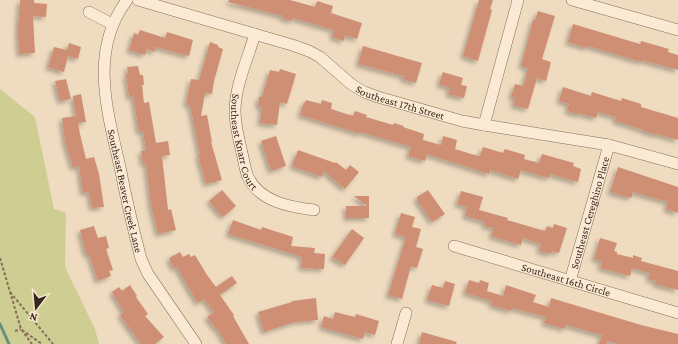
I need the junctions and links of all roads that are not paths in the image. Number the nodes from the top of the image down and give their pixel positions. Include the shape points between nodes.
1 (127, 0) edge
2 (138, 0) edge
3 (518, 0) edge
4 (572, 0) edge
5 (89, 12) dead end
6 (112, 24) junction
7 (678, 30) edge
8 (255, 34) junction
9 (484, 125) junction
10 (609, 145) junction
11 (678, 164) edge
12 (314, 210) dead end
13 (454, 246) dead end
14 (570, 281) junction
15 (406, 313) dead end
16 (678, 313) edge
17 (196, 344) edge
18 (397, 344) edge

1 - 6 street, Southeast Beaver Creek Lane
2 - 8 street, Southeast 17th Street
3 - 9 street
4 - 7 street
5 - 6 street
6 - 17 street, Southeast Beaver Creek Lane via 105,54 104,81 109,120 141,259 148,274
8 - 9 street, Southeast 17th Street via 309,51 364,92
8 - 12 street, Southeast Knarr Court via 237,94 235,110 236,128 248,177 257,190 277,202 295,208
9 - 10 street, Southeast 17th Street
10 - 11 street, Southeast 17th Street
10 - 14 street, Southeast Cereghino Place
13 - 14 street, Southeast 16th Circle
14 - 16 street, Southeast 16th Circle
15 - 18 street

